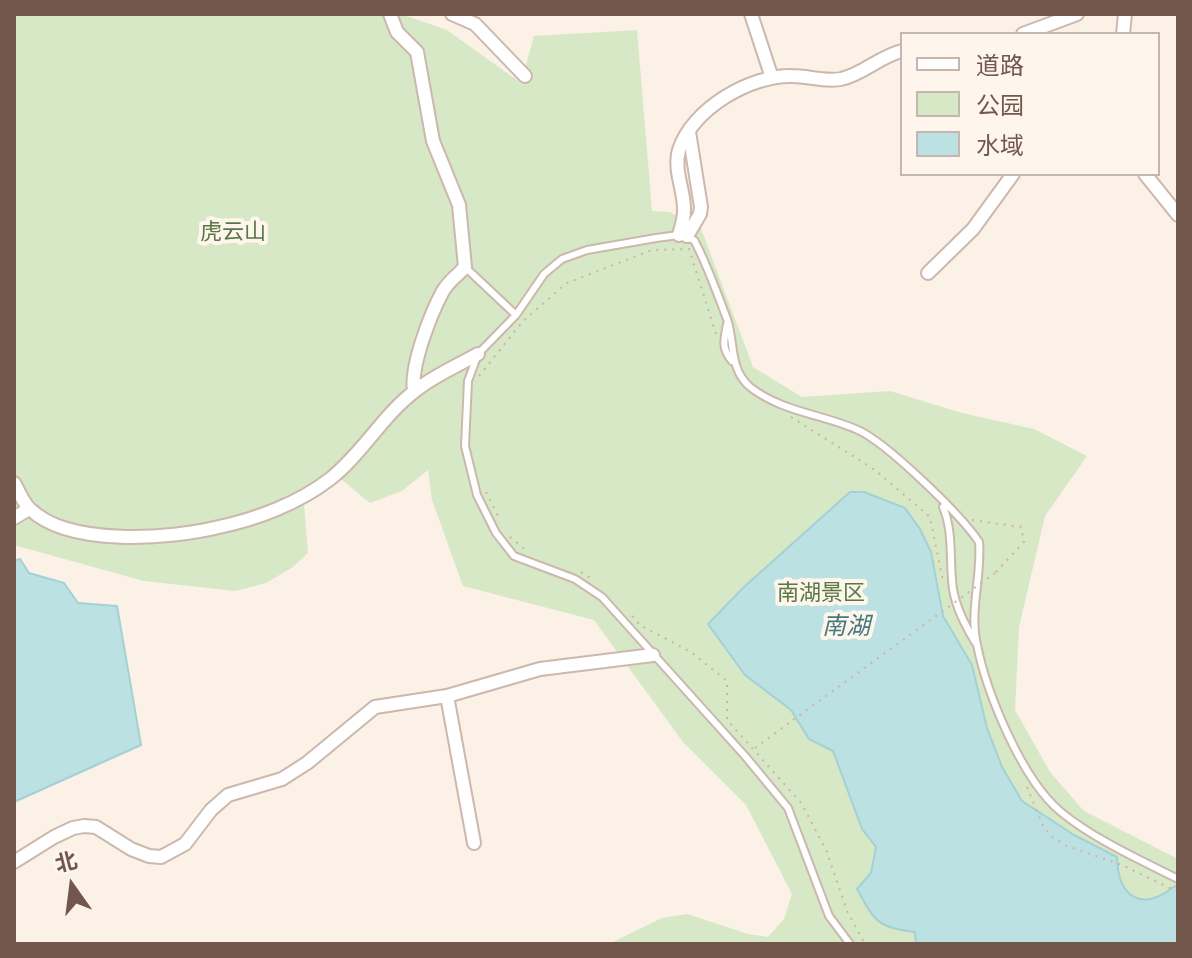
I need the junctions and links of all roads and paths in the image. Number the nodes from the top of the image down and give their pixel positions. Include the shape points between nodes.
1 (390, 14) edge
2 (452, 14) edge
3 (751, 14) edge
4 (1077, 14) edge
5 (1048, 30) edge
6 (900, 52) edge
7 (525, 76) dead end
8 (772, 78) junction
9 (1012, 176) edge
10 (1147, 176) edge
11 (1178, 215) edge
12 (683, 236) junction
13 (465, 267) junction
14 (928, 273) dead end
15 (516, 315) junction
16 (716, 335) dead end
17 (478, 354) junction
18 (478, 377) dead end
19 (414, 391) junction
20 (791, 418) dead end
21 (14, 483) edge
22 (487, 493) dead end
23 (940, 500) junction
24 (29, 509) junction
25 (14, 518) edge
26 (959, 519) junction
27 (500, 521) dead end
28 (507, 534) dead end
29 (535, 557) dead end
30 (573, 570) dead end
31 (597, 584) dead end
32 (946, 591) dead end
33 (949, 603) dead end
34 (630, 614) dead end
35 (952, 615) dead end
36 (977, 645) junction
37 (653, 655) junction
38 (447, 696) junction
39 (753, 749) junction
40 (745, 756) junction
41 (1026, 785) dead end
42 (474, 843) dead end
43 (14, 862) edge
44 (1178, 879) edge
45 (1178, 892) edge
46 (848, 943) edge
47 (865, 944) edge

1 - 13 street via 397,32 417,52 433,141 459,205
2 - 7 street via 475,24
3 - 8 street
4 - 5 street
6 - 8 street via 839,79
8 - 12 street via 727,97 688,131 677,173
9 - 14 street via 973,229
10 - 11 street
12 - 15 lane via 587,250 562,259 544,274
12 - 23 lane via 698,247 733,338 733,363 750,386 785,407 860,431 896,456
13 - 15 lane
13 - 19 street via 444,289 427,330
15 - 17 lane
16 - 18 path via 689,249 652,250 567,283 523,321
17 - 19 street
17 - 37 lane via 468,381 465,446 477,495 496,533 514,556 575,579 602,597
19 - 24 street via 332,478 257,516 217,528 155,536 61,528
20 - 32 path via 875,470 930,517
21 - 24 street
22 - 27 path
23 - 26 lane
23 - 36 lane via 957,609
24 - 25 street
26 - 36 lane via 979,542
26 - 39 path, bridge via 1021,527 1024,542 995,573
28 - 29 path
30 - 31 path
33 - 35 path
34 - 39 path via 727,681 727,720
36 - 44 lane via 1010,737 1039,788 1061,812
37 - 38 street via 540,669
37 - 40 lane
38 - 42 street
38 - 43 street via 375,707 282,779 228,795 172,853 149,856 96,827 84,826
39 - 40 path
39 - 47 path via 802,804
40 - 46 lane via 788,808 829,916
41 - 45 path via 1052,837

